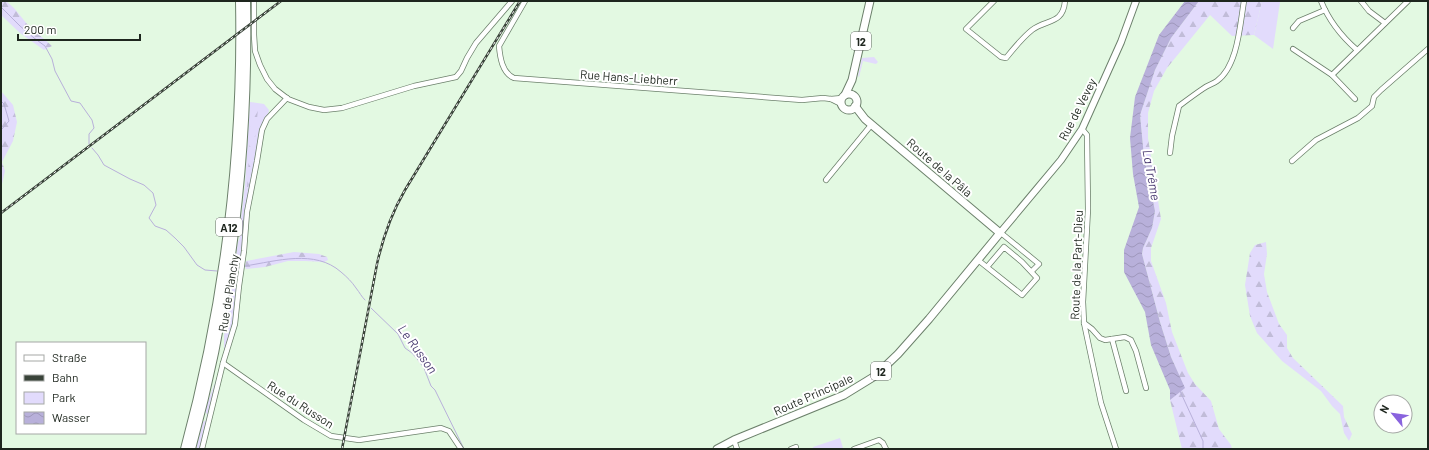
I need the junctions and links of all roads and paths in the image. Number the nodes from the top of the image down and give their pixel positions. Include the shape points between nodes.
1 (240, 1) edge
2 (246, 1) edge
3 (254, 1) edge
4 (512, 1) edge
5 (525, 1) edge
6 (870, 1) edge
7 (994, 1) edge
8 (1065, 1) edge
9 (1136, 1) edge
10 (1244, 1) edge
11 (1321, 1) edge
12 (1361, 1) edge
13 (1408, 1) edge
14 (1325, 10) junction
15 (1385, 23) junction
16 (1293, 28) dead end
17 (1292, 49) dead end
18 (1428, 49) edge
19 (1358, 50) junction
20 (1332, 76) junction
21 (287, 98) junction
22 (845, 98) junction
23 (1355, 99) dead end
24 (852, 108) junction
25 (872, 124) junction
26 (1082, 129) junction
27 (1170, 153) dead end
28 (1292, 161) dead end
29 (826, 180) dead end
30 (1001, 233) junction
31 (978, 260) junction
32 (987, 267) junction
33 (1032, 272) junction
34 (1084, 323) junction
35 (1112, 339) junction
36 (223, 363) junction
37 (1146, 388) dead end
38 (1126, 391) dead end
39 (734, 440) junction
40 (796, 447) dead end
41 (185, 449) edge
42 (191, 449) edge
43 (202, 449) edge
44 (461, 449) edge
45 (717, 449) edge
46 (737, 449) edge
47 (791, 449) edge
48 (854, 449) edge
49 (886, 449) edge
50 (1116, 449) edge

1 - 41 highway, A12 via 239,114 230,223 220,295
2 - 42 highway, A12 via 245,107 235,231 216,346
3 - 21 street via 254,40 258,60 269,81
4 - 21 street via 476,43 455,78 418,85 334,109 309,107
5 - 22 street, Rue Hans-Liebherr via 499,46 504,70 512,78 802,100
6 - 22 main road, 12 via 852,80
7 - 8 street via 966,29 1001,58 1006,58 1033,29 1059,17 1065,7
9 - 26 main road, Rue de Vevey via 1120,46
10 - 27 street via 1236,45 1226,73 1179,106
11 - 14 street
12 - 15 street
13 - 15 street
14 - 16 street via 1299,21
14 - 19 street via 1343,38
15 - 19 street
17 - 20 street
18 - 28 street via 1381,90 1374,97 1372,106 1358,118 1316,140
19 - 20 street
20 - 23 street
21 - 36 street, Rue de Planchy via 267,120 262,130 246,216 235,324
22 - 24 main road, Route de la Pâla via 845,109
22 - 24 main road, Route de la Pâla via 856,100
24 - 25 main road, Route de la Pâla
25 - 29 street
25 - 30 main road, Route de la Pâla
26 - 30 main road, Rue de Vevey via 1061,160
26 - 34 street, Route de la Part-Dieu via 1087,135 1088,202
30 - 31 main road, Route Principale / 12
30 - 33 street via 1039,264
31 - 32 street
31 - 39 main road, Route Principale / 12 via 898,354 875,376 844,395
32 - 33 street via 1004,247
32 - 33 street via 1022,295 1037,278
34 - 35 street via 1100,338
34 - 50 street, Route de la Part-Dieu via 1102,403
35 - 37 street via 1131,340
35 - 38 street
36 - 43 street, Rue de Planchy
36 - 44 street, Rue du Russon via 331,436 359,440 441,428 449,431
39 - 45 main road, Route Principale / 12
39 - 46 street
40 - 47 street
48 - 49 street via 879,440

